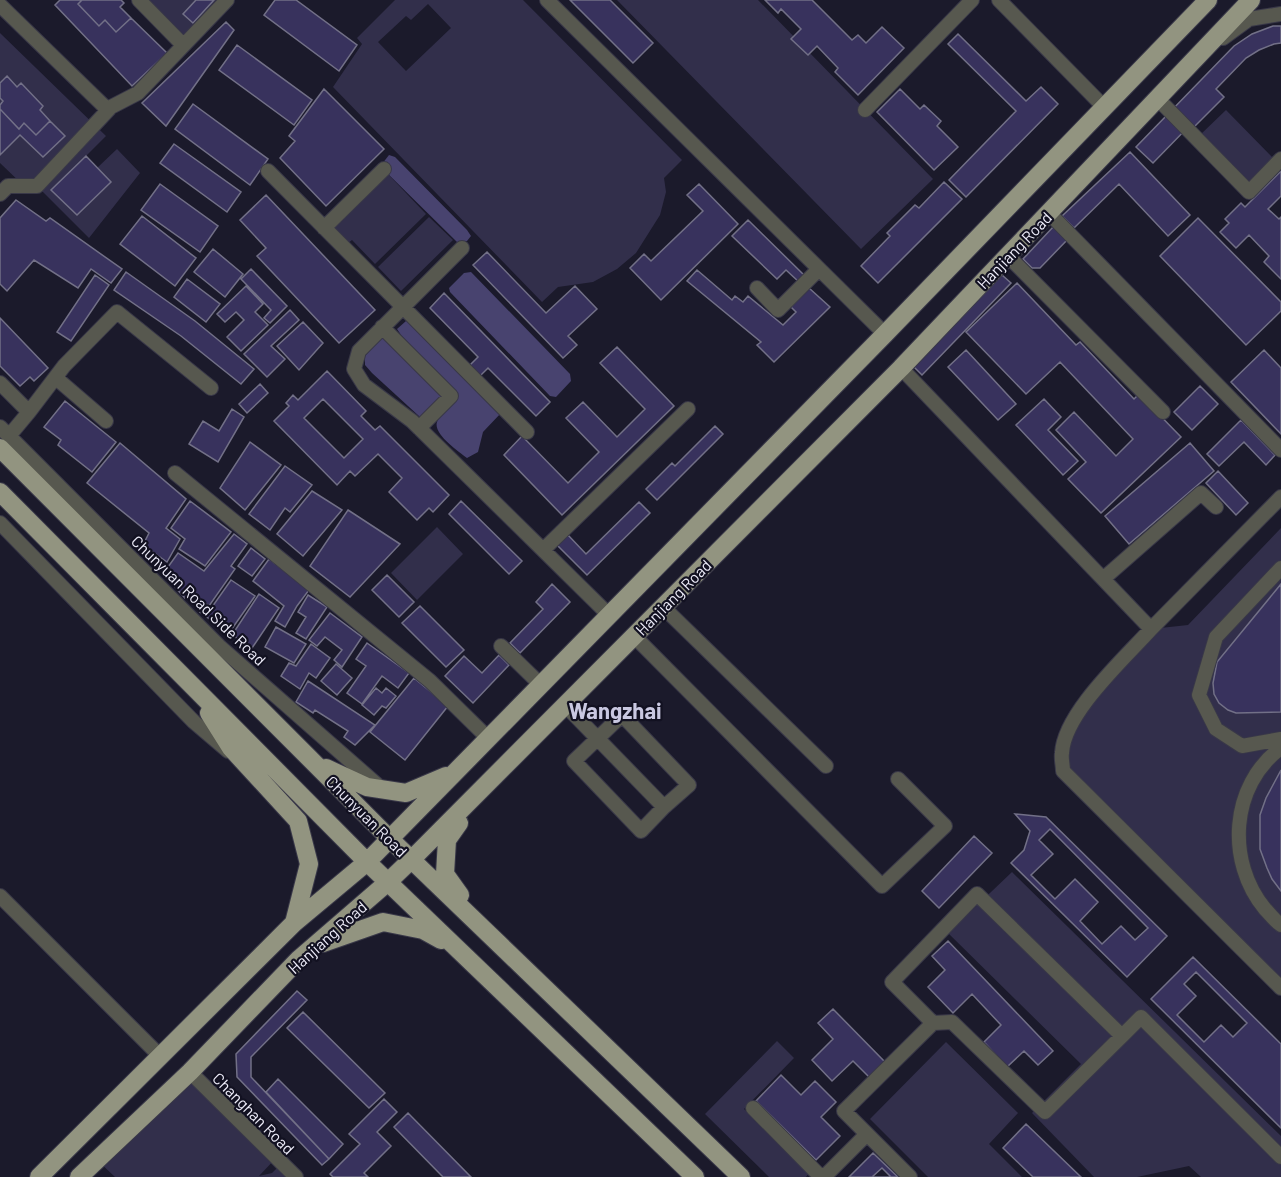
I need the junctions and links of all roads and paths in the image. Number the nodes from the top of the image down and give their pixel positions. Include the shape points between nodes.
1 (139, 0) edge
2 (227, 0) edge
3 (547, 0) edge
4 (972, 0) edge
5 (999, 0) edge
6 (1208, 0) edge
7 (1251, 0) edge
8 (1, 3) edge
9 (1281, 14) edge
10 (183, 45) junction
11 (1201, 52) junction
12 (1157, 98) junction
13 (1104, 107) junction
14 (108, 110) junction
15 (865, 110) dead end
16 (1281, 159) edge
17 (384, 169) dead end
18 (268, 171) dead end
19 (0, 195) edge
20 (1049, 213) junction
21 (324, 228) junction
22 (462, 248) dead end
23 (1008, 256) junction
24 (819, 269) junction
25 (757, 288) dead end
26 (402, 308) junction
27 (382, 327) junction
28 (885, 334) junction
29 (901, 368) junction
30 (56, 378) junction
31 (0, 383) edge
32 (211, 388) dead end
33 (688, 409) dead end
34 (29, 412) junction
35 (1163, 412) dead end
36 (106, 421) dead end
37 (419, 428) junction
38 (527, 432) dead end
39 (3, 437) edge
40 (1281, 450) edge
41 (175, 472) dead end
42 (0, 492) edge
43 (1281, 497) edge
44 (1216, 507) dead end
45 (0, 523) edge
46 (543, 550) junction
47 (1281, 568) edge
48 (1103, 579) junction
49 (137, 586) junction
50 (663, 607) junction
51 (187, 614) junction
52 (609, 615) junction
53 (1151, 629) junction
54 (634, 636) junction
55 (501, 646) dead end
56 (191, 684) junction
57 (541, 685) junction
58 (565, 705) junction
59 (488, 738) junction
60 (597, 739) junction
61 (1281, 739) edge
62 (1281, 748) edge
63 (315, 764) junction
64 (826, 766) dead end
65 (453, 773) junction
66 (260, 779) junction
67 (898, 779) dead end
68 (382, 789) junction
69 (477, 794) junction
70 (664, 807) junction
71 (390, 838) junction
72 (411, 860) junction
73 (367, 861) junction
74 (388, 882) junction
75 (0, 896) edge
76 (294, 923) junction
77 (1281, 926) edge
78 (487, 933) junction
79 (312, 947) junction
80 (459, 950) junction
81 (1281, 988) edge
82 (933, 1023) junction
83 (1122, 1036) junction
84 (161, 1057) junction
85 (190, 1072) junction
86 (753, 1108) dead end
87 (867, 1134) junction
88 (1281, 1157) edge
89 (39, 1177) edge
90 (79, 1177) edge
91 (296, 1177) edge
92 (695, 1177) edge
93 (741, 1177) edge
94 (823, 1177) edge
95 (910, 1177) edge

1 - 10 street
2 - 10 street
3 - 24 street
4 - 15 street
5 - 13 street
6 - 13 main road, Hanjiang Road
7 - 11 main road, Hanjiang Road
8 - 14 street
9 - 11 street via 1249,19
10 - 14 street via 138,93
11 - 12 main road, Hanjiang Road
12 - 16 street via 1249,192
12 - 20 main road, Hanjiang Road
13 - 28 main road, Hanjiang Road
14 - 19 street via 37,186 8,186
17 - 21 street
18 - 21 street
20 - 23 main road, Hanjiang Road
20 - 40 street
21 - 26 street
22 - 26 street
23 - 29 main road, Hanjiang Road
23 - 35 street
24 - 25 street via 778,309
24 - 28 street
26 - 27 street
26 - 38 street
27 - 37 street via 358,351 354,369 364,385
27 - 37 street via 451,396
28 - 52 main road, Hanjiang Road
29 - 48 street
29 - 50 main road, Hanjiang Road
30 - 32 street via 117,312
30 - 34 street
30 - 36 street
31 - 34 street
33 - 46 street
34 - 39 street
37 - 46 street
39 - 49 main road, Chunyuan Road
39 - 51 street, Chunyuan Road Side Road
41 - 59 street via 430,681
42 - 56 main road, Chunyuan Road
43 - 53 street
44 - 48 street via 1202,493
45 - 66 street via 194,722
46 - 52 street
47 - 61 street via 1216,637 1199,695 1216,729 1242,746
48 - 53 street
49 - 51 street
49 - 63 main road, Chunyuan Road
50 - 54 main road, Hanjiang Road
50 - 64 street
51 - 68 street, Chunyuan Road Side Road
52 - 57 main road, Hanjiang Road
53 - 81 street via 1071,723 1062,752 1064,771
54 - 58 main road, Hanjiang Road
54 - 67 street via 882,886 945,826
55 - 57 street
56 - 66 main road via 231,748
56 - 73 main road, Chunyuan Road
57 - 59 main road, Hanjiang Road
58 - 60 street
58 - 69 main road, Hanjiang Road
59 - 65 main road, Hanjiang Road
60 - 70 street
60 - 70 street via 574,761 641,831
60 - 70 street via 622,715 689,785
62 - 77 street via 1249,786 1238,822 1240,860 1254,895
63 - 68 main road via 367,787
63 - 71 main road, Chunyuan Road
65 - 68 main road via 406,793
65 - 71 main road, Hanjiang Road
66 - 76 main road via 298,821 309,864
69 - 72 main road, Hanjiang Road
69 - 78 main road via 447,840 445,874
71 - 72 main road, Chunyuan Road
71 - 73 main road, Hanjiang Road
72 - 74 main road, Hanjiang Road
72 - 78 main road, Chunyuan Road
73 - 74 main road, Chunyuan Road
73 - 76 main road, Hanjiang Road
74 - 79 main road, Hanjiang Road
74 - 80 main road, Chunyuan Road
75 - 84 street
76 - 84 main road, Hanjiang Road
78 - 93 main road, Chunyuan Road
79 - 80 main road via 383,922 423,930
79 - 85 main road, Hanjiang Road
80 - 92 main road, Chunyuan Road
82 - 83 street via 952,1022 1045,1112
82 - 83 street via 892,982 977,894
82 - 87 street via 844,1111
83 - 88 street via 1141,1017
84 - 89 main road, Hanjiang Road
85 - 90 main road, Hanjiang Road
85 - 91 street, Changhan Road
86 - 94 street
87 - 94 street
87 - 95 street

